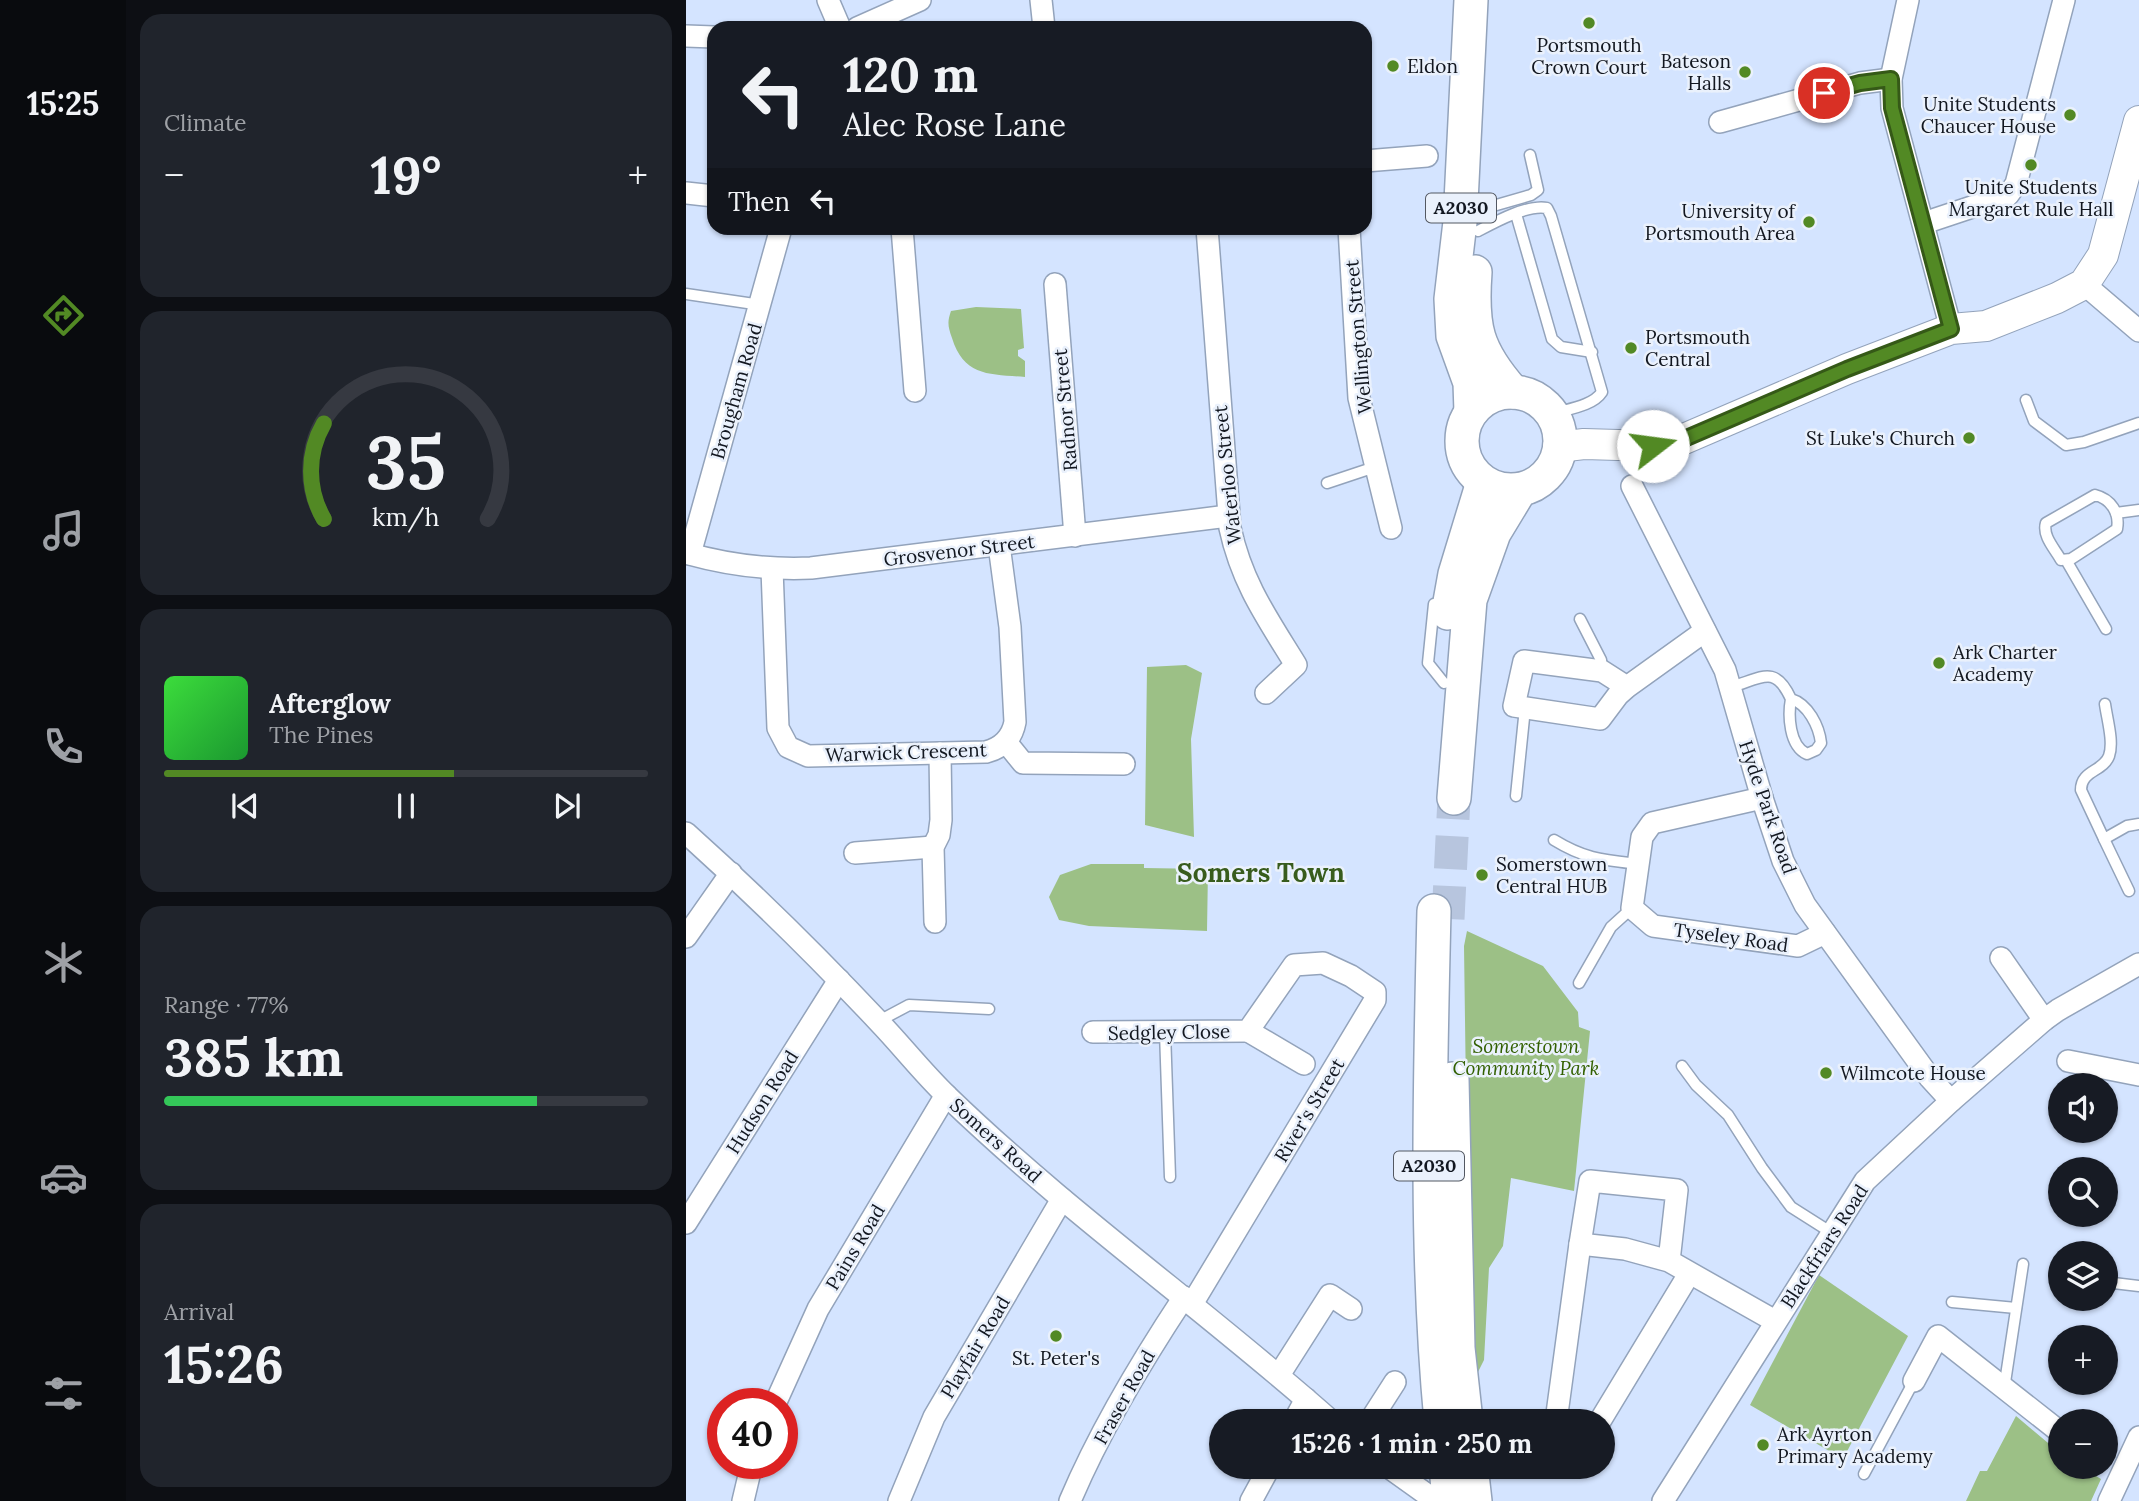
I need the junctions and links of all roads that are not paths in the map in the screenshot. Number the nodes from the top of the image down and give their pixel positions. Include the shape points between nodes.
1 (828, 0) edge
2 (920, 0) edge
3 (1041, 0) edge
4 (1471, 0) edge
5 (1489, 0) edge
6 (1908, 0) edge
7 (2064, 0) edge
8 (836, 21) edge
9 (873, 21) edge
10 (1043, 21) edge
11 (686, 36) edge
12 (707, 37) edge
13 (1891, 79) junction
14 (2139, 121) edge
15 (1720, 122) dead end
16 (1530, 155) dead end
17 (1427, 156) dead end
18 (1372, 160) edge
19 (686, 194) edge
20 (707, 196) edge
21 (1516, 214) junction
22 (1478, 220) junction
23 (1924, 223) junction
24 (779, 235) edge
25 (903, 235) edge
26 (1208, 235) edge
27 (1349, 235) edge
28 (2084, 284) junction
29 (1055, 285) dead end
30 (686, 294) edge
31 (761, 305) junction
32 (1951, 329) junction
33 (2139, 331) edge
34 (1592, 352) junction
35 (915, 391) dead end
36 (1513, 392) junction
37 (2026, 400) dead end
38 (1471, 412) junction
39 (1552, 414) junction
40 (2139, 423) edge
41 (1558, 447) junction
42 (1375, 467) junction
43 (1483, 482) junction
44 (1327, 483) dead end
45 (1632, 486) dead end
46 (1520, 490) junction
47 (2139, 510) edge
48 (2116, 513) junction
49 (1228, 516) junction
50 (1391, 528) dead end
51 (1075, 536) junction
52 (999, 545) junction
53 (688, 553) edge
54 (2066, 560) junction
55 (772, 569) junction
56 (1436, 596) dead end
57 (1580, 619) dead end
58 (2106, 629) dead end
59 (1706, 631) junction
60 (1602, 671) junction
61 (1444, 683) junction
62 (1627, 687) junction
63 (1731, 687) junction
64 (1266, 693) dead end
65 (1791, 699) junction
66 (2105, 704) dead end
67 (1525, 708) junction
68 (1006, 742) junction
69 (940, 753) junction
70 (1124, 764) dead end
71 (1516, 796) dead end
72 (1762, 797) junction
73 (2139, 824) edge
74 (686, 833) edge
75 (2104, 839) junction
76 (1554, 840) dead end
77 (933, 848) junction
78 (855, 853) dead end
79 (1638, 864) junction
80 (731, 873) junction
81 (2130, 891) dead end
82 (1632, 908) junction
83 (935, 922) dead end
84 (1825, 933) junction
85 (686, 937) edge
86 (2001, 958) dead end
87 (2139, 964) edge
88 (1294, 965) joint
89 (839, 981) junction
90 (1579, 983) dead end
91 (989, 1009) dead end
92 (2044, 1020) junction
93 (878, 1021) junction
94 (1248, 1031) junction
95 (1093, 1032) dead end
96 (1165, 1032) junction
97 (2068, 1061) dead end
98 (1304, 1064) dead end
99 (1682, 1066) dead end
100 (2139, 1074) edge
101 (946, 1095) junction
102 (1951, 1101) junction
103 (1170, 1177) dead end
104 (1062, 1199) junction
105 (686, 1223) edge
106 (1832, 1233) junction
107 (1580, 1244) junction
108 (1669, 1261) junction
109 (2022, 1264) dead end
110 (1689, 1274) junction
111 (2118, 1284) edge
112 (2139, 1286) edge
113 (1188, 1300) junction
114 (1952, 1302) dead end
115 (2016, 1308) junction
116 (1351, 1310) dead end
117 (1775, 1321) junction
118 (1279, 1375) junction
119 (1914, 1381) joint
120 (1395, 1382) dead end
121 (782, 1388) edge
122 (2004, 1388) junction
123 (1306, 1399) junction
124 (1301, 1409) edge
125 (1317, 1409) edge
126 (1378, 1409) edge
127 (1440, 1409) edge
128 (1465, 1409) edge
129 (1558, 1409) edge
130 (1607, 1409) edge
131 (2048, 1423) edge
132 (2139, 1437) edge
133 (2118, 1464) edge
134 (2125, 1468) junction
135 (1864, 1475) dead end
136 (748, 1479) edge
137 (1263, 1479) edge
138 (1405, 1479) edge
139 (1447, 1479) edge
140 (1472, 1479) edge
141 (743, 1501) edge
142 (899, 1501) edge
143 (1070, 1501) edge
144 (1251, 1501) edge
145 (1436, 1501) edge
146 (1449, 1501) edge
147 (1475, 1501) edge
148 (1663, 1501) edge
149 (2109, 1501) edge

1 - 8 street
2 - 9 street
3 - 10 street
4 - 38 main road, A2030 via 1460,222 1451,299 1453,336 1470,383
5 - 22 main road, A2030
6 - 13 street
7 - 23 street via 2015,184 2008,195
11 - 12 street
13 - 15 street via 1860,83
13 - 23 street via 1892,108
14 - 28 street via 2103,255
16 - 22 lane via 1538,190
17 - 18 street
19 - 20 street
21 - 22 lane
21 - 34 lane via 1552,339 1561,346
21 - 34 lane via 1547,208
22 - 36 main road, A2030 via 1474,284 1478,337 1492,367
23 - 32 street
24 - 31 street, Brougham Road
25 - 35 street
26 - 49 street, Waterloo Street
27 - 42 street, Wellington Street via 1359,398
28 - 32 street via 1986,326
28 - 33 street
29 - 51 street, Radnor Street
30 - 31 lane
31 - 53 street, Brougham Road
32 - 41 street via 1684,439 1653,446
34 - 39 lane via 1602,392
36 - 38 main road via 1480,402
36 - 39 main road via 1538,400
37 - 40 lane via 2034,421 2066,445
38 - 43 main road via 1462,444 1470,469
39 - 41 main road via 1559,431
41 - 46 main road via 1547,475
42 - 44 lane
42 - 50 street, Wellington Street
43 - 46 main road via 1498,489
43 - 61 main road via 1463,527 1445,629
45 - 59 street, Hyde Park Road
46 - 61 main road via 1494,533 1470,600 1448,794
47 - 48 lane
48 - 54 lane via 2118,529 2113,534
48 - 54 lane via 2107,500 2095,495 2046,523 2047,536 2061,560
49 - 51 street, Grosvenor Street
49 - 64 street, Waterloo Street via 1236,558 1251,592 1296,665
51 - 52 street, Grosvenor Street
52 - 55 street, Grosvenor Street
52 - 68 street, Warwick Crescent via 1010,627 1015,722
53 - 55 street, Grosvenor Street via 725,564
54 - 58 lane
55 - 69 street, Warwick Crescent via 778,728 788,747 808,756
56 - 61 lane via 1428,663
57 - 60 lane
59 - 62 street
59 - 63 street, Hyde Park Road
60 - 62 street
60 - 67 street via 1524,661 1514,706
62 - 67 street via 1600,719
63 - 65 lane via 1775,676
63 - 72 street, Hyde Park Road
65 - 65 lane via 1801,702 1820,734 1816,751 1807,754 1796,743
66 - 75 lane via 2109,757 2081,782
67 - 71 lane
68 - 69 street, Warwick Crescent via 986,752
68 - 70 street via 1023,763
69 - 77 street via 941,820
72 - 79 street via 1652,823 1642,838
72 - 84 street, Hyde Park Road via 1783,861
73 - 75 lane
74 - 80 street, Somers Road
75 - 81 lane
76 - 79 lane via 1596,860
77 - 78 street
77 - 83 street
79 - 82 street
80 - 85 street
80 - 89 street, Somers Road
82 - 84 street, Tyseley Road via 1653,926 1759,941 1798,946
82 - 90 lane via 1611,927
84 - 102 street, Hyde Park Road
86 - 92 street
87 - 92 street, Blackfriars Road
88 - 94 street, Sedgley Close
88 - 113 street, River's Street via 1323,963 1367,986 1375,1000
89 - 93 street, Somers Road
89 - 105 street, Hudson Road
91 - 93 lane via 909,1005
92 - 102 street, Blackfriars Road
93 - 101 street, Somers Road
94 - 96 street, Sedgley Close
94 - 98 street
95 - 96 street, Sedgley Close
96 - 103 lane
97 - 100 street
99 - 106 lane via 1728,1115 1791,1207
101 - 104 street, Somers Road
101 - 121 street, Pains Road via 818,1309
102 - 106 street, Blackfriars Road via 1865,1181
104 - 113 street, Somers Road
104 - 142 street, Playfair Road via 934,1417
106 - 117 street, Blackfriars Road
107 - 108 street
107 - 108 street via 1590,1181 1677,1190
107 - 129 street
108 - 110 street
109 - 115 lane
110 - 117 street
110 - 130 street
111 - 112 lane
113 - 118 street, Somers Road
113 - 143 street, Fraser Road via 1153,1344
114 - 115 lane
115 - 122 lane
116 - 118 street via 1330,1295
117 - 148 street, Blackfriars Road
118 - 123 street, Somers Road
119 - 122 street via 1938,1336
119 - 135 lane
120 - 126 street
122 - 131 street
123 - 124 street
123 - 125 street, Somers Road
127 - 128 main road, A2030 via 1429,1177 1441,915 1458,1348
132 - 134 street
133 - 134 street
134 - 149 street
136 - 141 street
137 - 144 street
138 - 145 street
139 - 146 main road
140 - 147 main road

